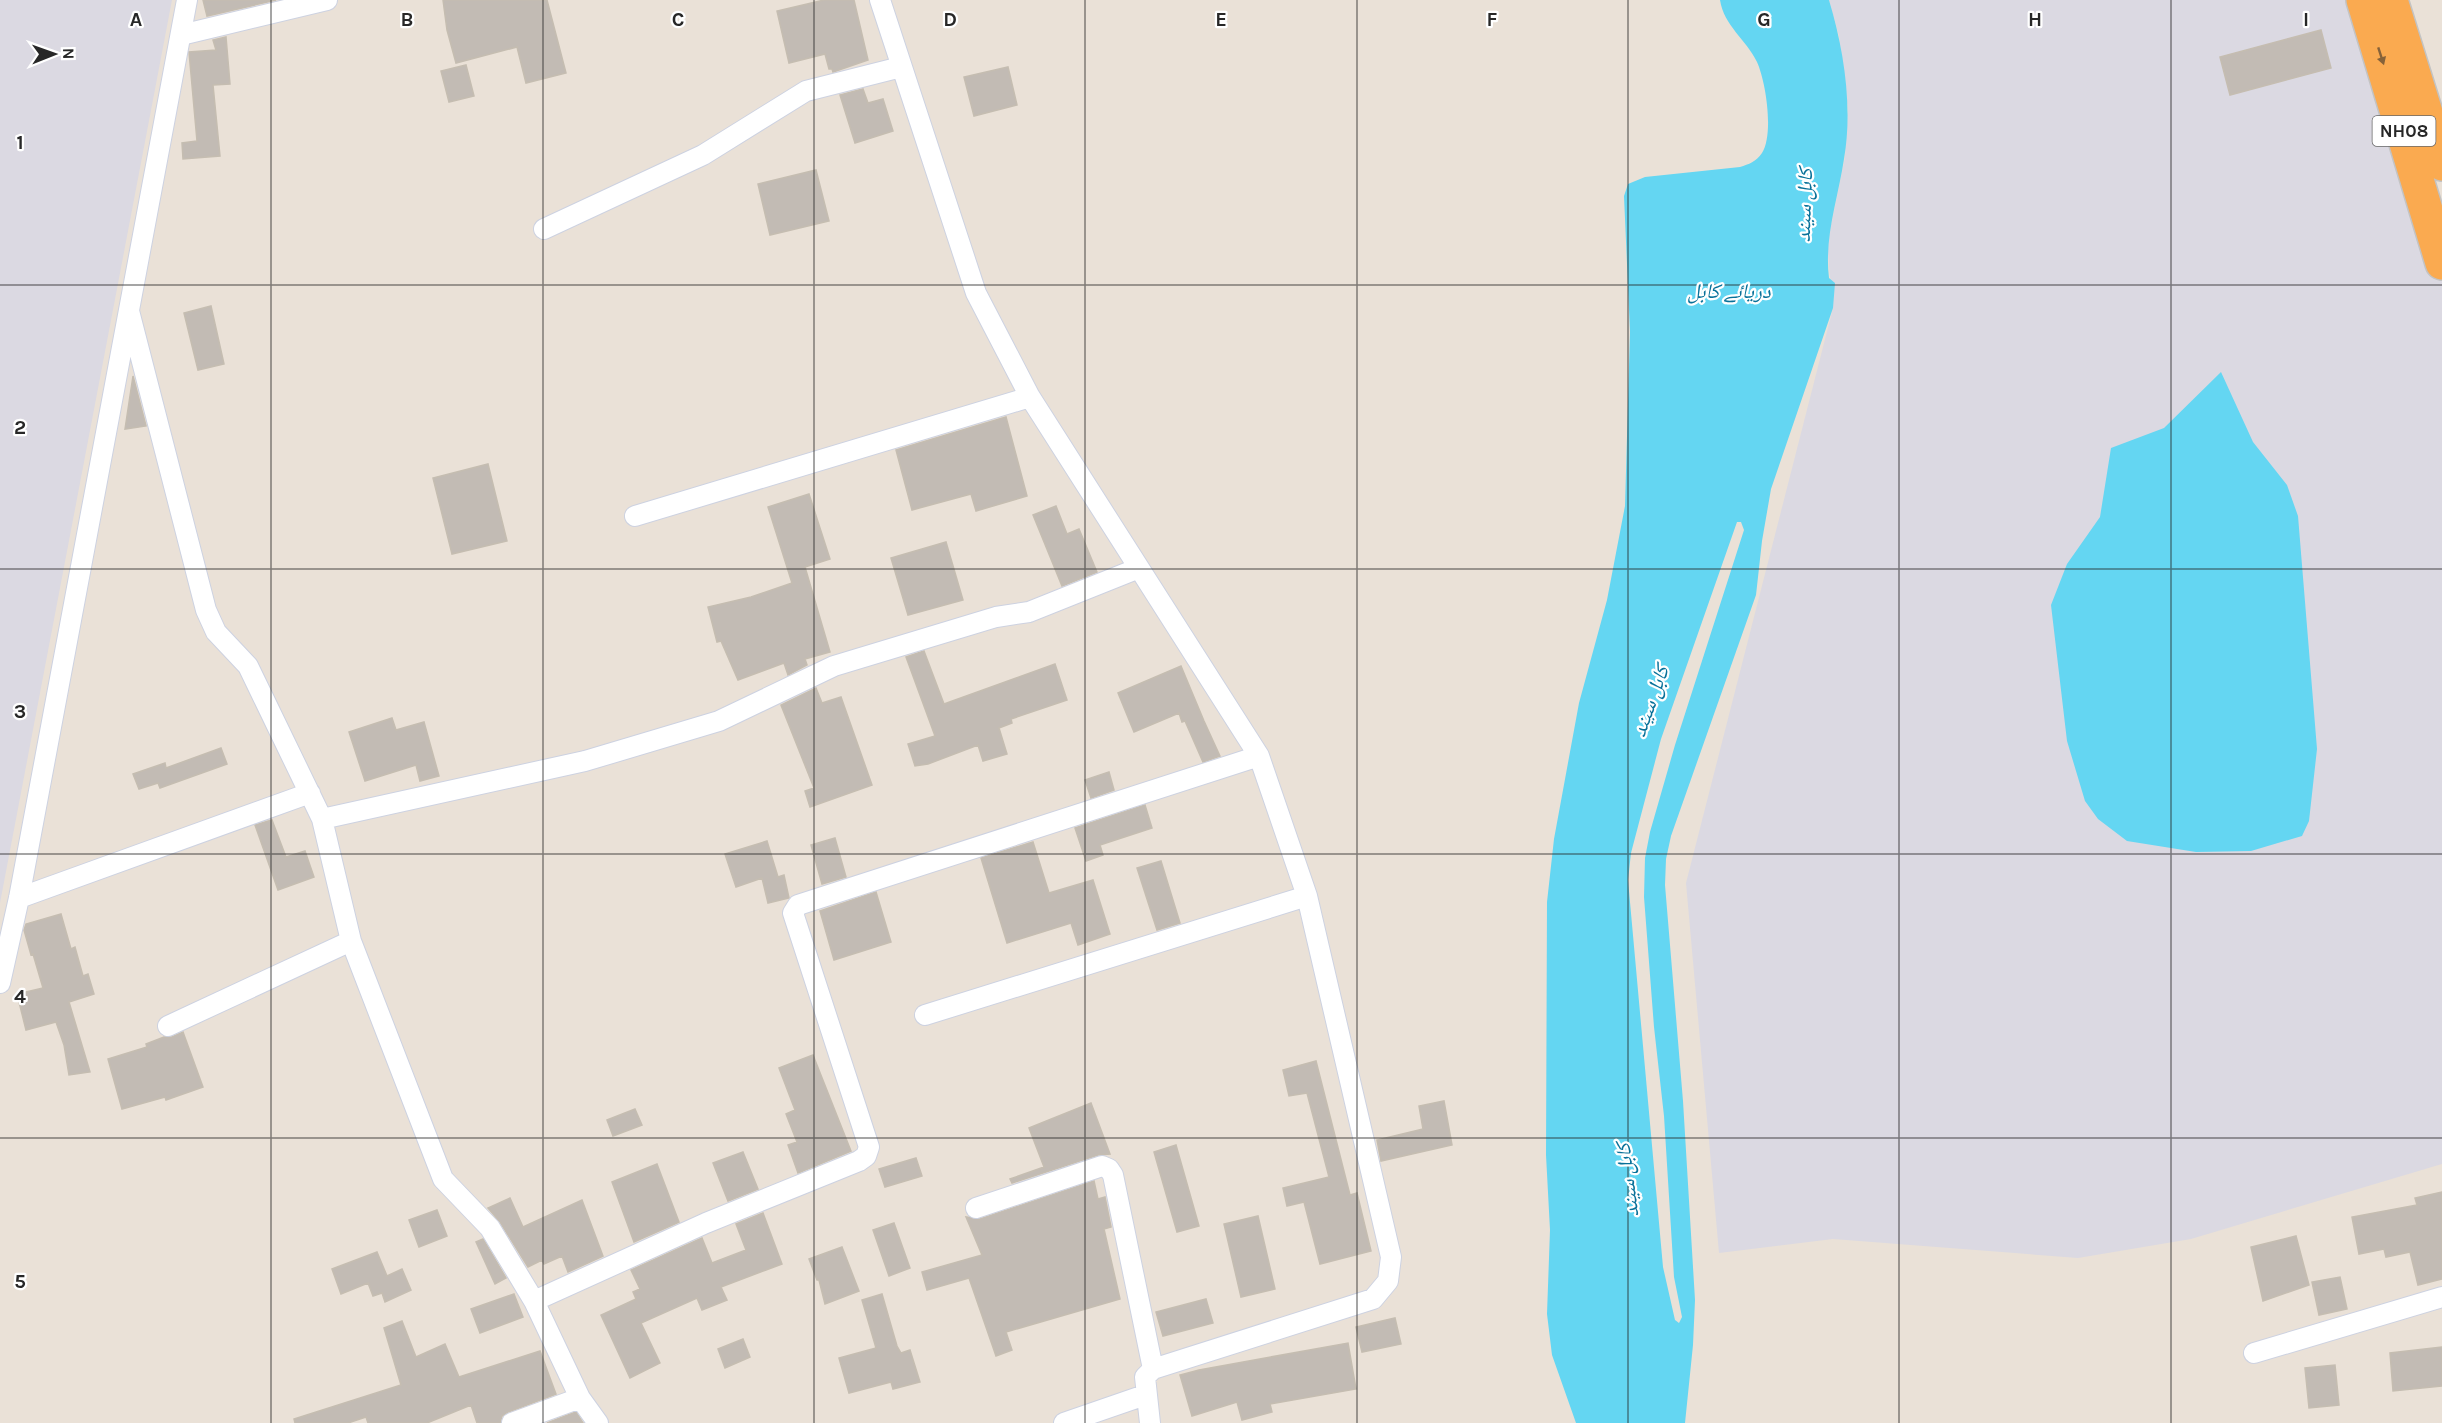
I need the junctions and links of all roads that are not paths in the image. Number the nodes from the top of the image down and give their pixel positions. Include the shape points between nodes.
1 (188, 0) edge
2 (327, 0) edge
3 (880, 0) edge
4 (2363, 0) edge
5 (2391, 0) edge
6 (181, 35) junction
7 (901, 67) junction
8 (2442, 164) edge
9 (544, 229) dead end
10 (2442, 263) edge
11 (129, 311) junction
12 (1030, 397) junction
13 (634, 516) dead end
14 (1139, 568) junction
15 (1258, 756) junction
16 (310, 794) junction
17 (322, 819) junction
18 (1307, 896) junction
19 (18, 898) junction
20 (351, 941) junction
21 (0, 983) edge
22 (925, 1015) dead end
23 (168, 1026) dead end
24 (976, 1208) dead end
25 (2442, 1297) edge
26 (534, 1302) junction
27 (2254, 1353) dead end
28 (1154, 1369) junction
29 (1145, 1395) junction
30 (580, 1398) junction
31 (512, 1423) edge
32 (598, 1423) edge
33 (1065, 1423) edge
34 (1150, 1423) edge

1 - 6 street
2 - 6 street
3 - 7 street
4 -> 10 highway, NH08
5 - 8 highway, NH08
6 - 11 street
7 - 9 street via 806,92 703,154
7 - 12 street via 976,293
11 - 16 street via 206,610 216,632 248,666
11 - 19 street
12 - 13 street
12 - 14 street
14 - 15 street
14 - 17 street via 1029,612 996,617 834,666 719,721 585,761
15 - 18 street
15 - 26 street via 798,905 793,913 869,1147 866,1156 706,1223
16 - 17 street
16 - 19 street
17 - 20 street
18 - 22 street
18 - 28 street via 1391,1257 1388,1281 1373,1299
19 - 21 street
20 - 23 street
20 - 26 street via 443,1179 490,1228
24 - 28 street via 1102,1166 1109,1169
25 - 27 street
26 - 30 street
28 - 29 street via 1144,1377
29 - 33 street
29 - 34 street
30 - 31 street
30 - 32 street

